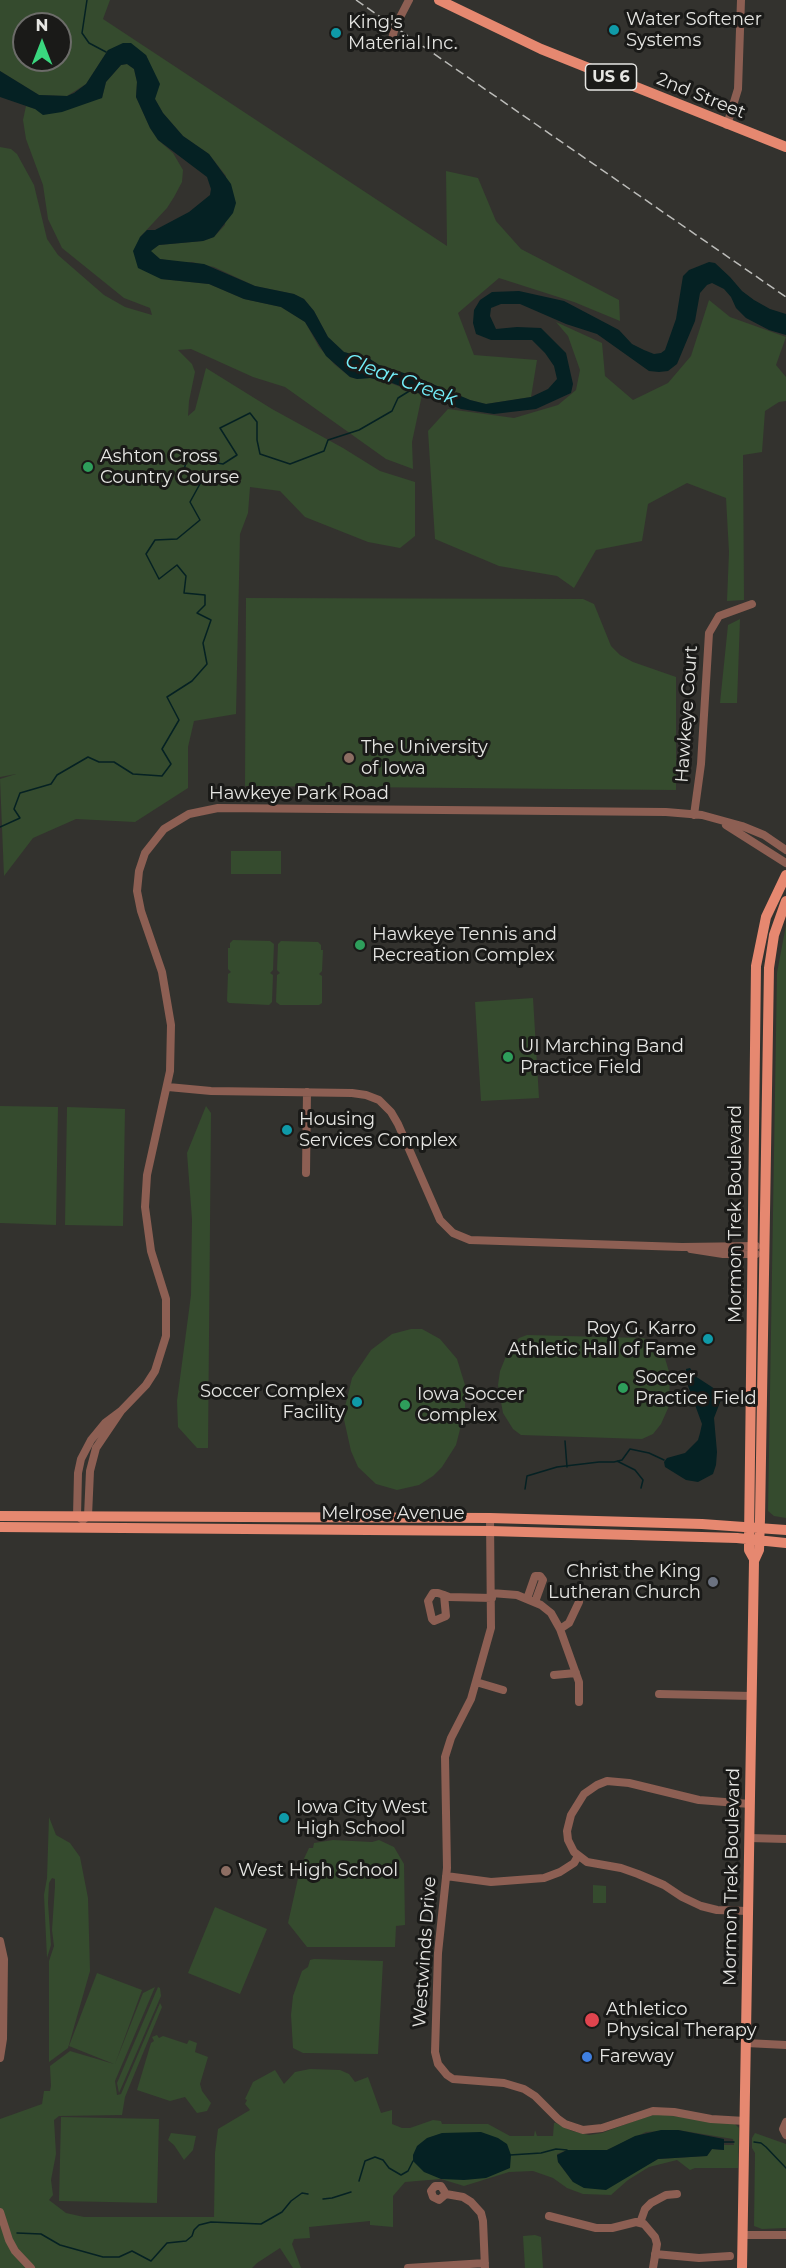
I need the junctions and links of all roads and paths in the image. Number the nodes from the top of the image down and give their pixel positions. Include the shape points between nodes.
1 (409, 0) edge
2 (439, 0) edge
3 (741, 0) edge
4 (390, 47) dead end
5 (727, 125) junction
6 (786, 147) edge
7 (752, 604) dead end
8 (694, 815) junction
9 (786, 850) edge
10 (786, 863) edge
11 (786, 875) edge
12 (786, 901) edge
13 (168, 1088) junction
14 (307, 1092) junction
15 (306, 1173) dead end
16 (752, 1250) junction
17 (764, 1250) junction
18 (0, 1516) edge
19 (83, 1516) junction
20 (490, 1525) junction
21 (754, 1526) junction
22 (0, 1527) edge
23 (786, 1530) edge
24 (754, 1539) junction
25 (786, 1543) edge
26 (444, 1595) dead end
27 (492, 1597) junction
28 (579, 1602) dead end
29 (560, 1629) junction
30 (576, 1673) junction
31 (554, 1675) dead end
32 (476, 1682) junction
33 (503, 1690) dead end
34 (659, 1694) dead end
35 (752, 1696) junction
36 (579, 1702) dead end
37 (750, 1804) junction
38 (749, 1838) junction
39 (786, 1839) edge
40 (578, 1856) junction
41 (446, 1876) junction
42 (748, 1911) junction
43 (0, 1941) edge
44 (2, 1999) edge
45 (746, 2043) junction
46 (786, 2045) edge
47 (0, 2058) edge
48 (745, 2121) junction
49 (786, 2122) edge
50 (786, 2135) edge
51 (446, 2194) dead end
52 (677, 2194) dead end
53 (0, 2212) edge
54 (549, 2216) dead end
55 (640, 2223) junction
56 (743, 2235) junction
57 (786, 2235) edge
58 (655, 2254) junction
59 (730, 2256) dead end
60 (485, 2266) edge
61 (31, 2268) edge
62 (408, 2268) edge
63 (653, 2268) edge
64 (742, 2268) edge

1 - 4 street
2 - 5 main road, 2nd Street / US 6 via 541,49
3 - 5 street via 738,89
5 - 6 main road, 2nd Street / US 6
7 - 8 street, Hawkeye Court via 719,616 709,633
8 - 9 street, Hawkeye Park Road via 753,830
8 - 10 street, Hawkeye Park Road via 734,829
8 - 13 street, Hawkeye Park Road via 218,808 179,818 149,845 138,881 139,902 168,1001
11 - 16 main road, Mormon Trek Boulevard via 766,916 756,966
12 - 17 main road, Mormon Trek Boulevard via 774,935 769,968
13 - 14 street
13 - 19 street, Hawkeye Park Road via 149,1164 145,1207 151,1251 168,1313 164,1349 146,1385 100,1441 93,1456
14 - 15 street
14 - 16 street via 360,1094 379,1100 398,1124 435,1212 447,1228 460,1236 484,1242
16 - 17 street
16 - 21 main road, Mormon Trek Boulevard
17 - 21 main road, Mormon Trek Boulevard
18 - 19 main road, Melrose Avenue
19 - 20 main road, Melrose Avenue
20 - 21 main road, Melrose Avenue via 543,1520
20 - 22 main road, Melrose Avenue
20 - 24 main road, Melrose Avenue
20 - 27 street, Westwinds Drive
21 - 23 main road, Melrose Avenue
21 - 24 main road, Mormon Trek Boulevard
24 - 25 main road, Melrose Avenue
24 - 35 main road, Mormon Trek Boulevard via 759,1550 754,1559
26 - 27 street
27 - 29 street via 513,1594 529,1600 551,1613
27 - 32 street, Westwinds Drive via 490,1628
28 - 29 street via 569,1623
29 - 30 street
30 - 31 street
30 - 36 street
32 - 33 street
32 - 41 street, Westwinds Drive via 445,1757
34 - 35 street
35 - 37 main road, Mormon Trek Boulevard
37 - 38 main road, Mormon Trek Boulevard
37 - 40 street via 699,1800 629,1783 604,1782 584,1794 571,1815 568,1840
38 - 39 street
38 - 42 main road, Mormon Trek Boulevard
40 - 41 street via 574,1863 544,1878 491,1882
40 - 42 street via 587,1862 648,1878 701,1906
41 - 48 street, Westwinds Drive via 439,1934 435,2052 447,2075 459,2081 504,2083 524,2089 558,2119 583,2130 602,2128 653,2111
42 - 45 main road, Mormon Trek Boulevard
43 - 44 street via 4,1959
44 - 47 street
45 - 46 street
45 - 48 main road, Mormon Trek Boulevard
48 - 56 main road, Mormon Trek Boulevard
49 - 50 street
51 - 60 street via 463,2197 481,2213
52 - 55 street via 651,2203
53 - 61 street via 15,2251
54 - 55 street via 596,2228
55 - 58 street via 653,2232
56 - 57 street
56 - 64 main road, Mormon Trek Boulevard
58 - 59 street
58 - 63 street
60 - 62 street

